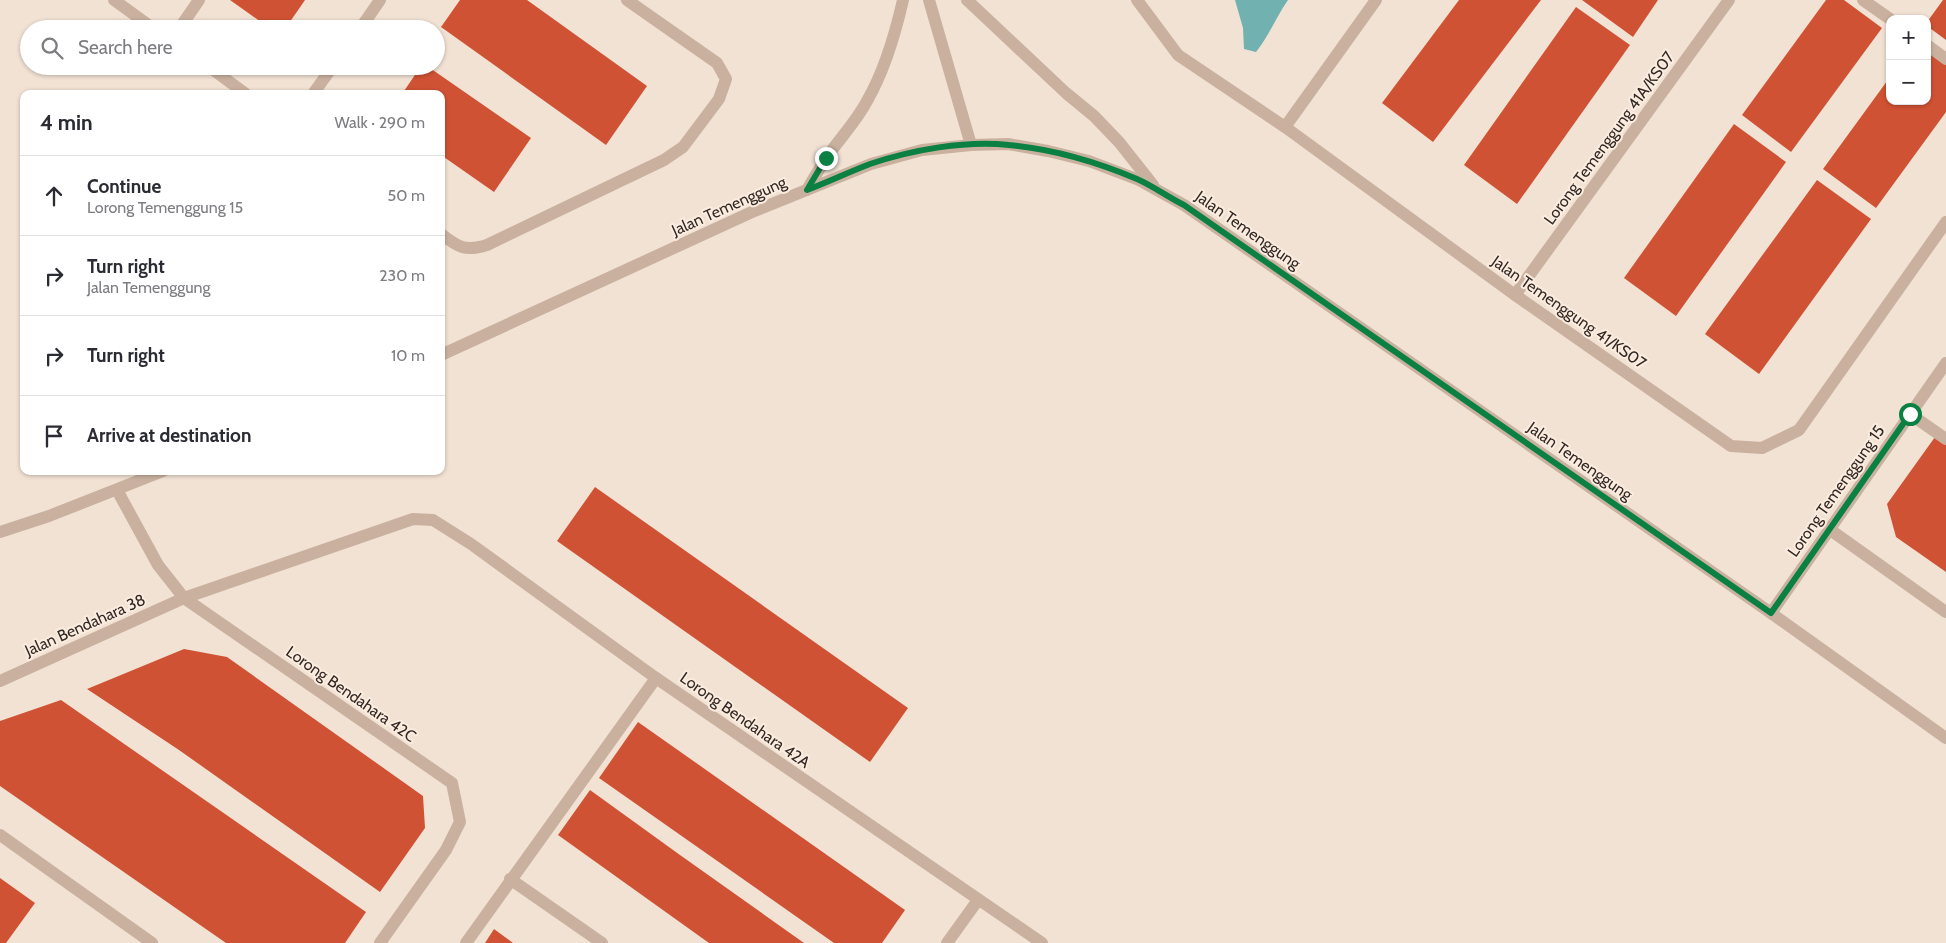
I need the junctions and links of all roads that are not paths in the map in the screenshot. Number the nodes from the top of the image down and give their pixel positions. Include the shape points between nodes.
1 (114, 0) edge
2 (199, 0) edge
3 (380, 0) edge
4 (627, 0) edge
5 (903, 0) edge
6 (929, 0) edge
7 (967, 0) edge
8 (1137, 0) edge
9 (1376, 0) edge
10 (1729, 0) edge
11 (1863, 0) edge
12 (1886, 16) edge
13 (142, 20) edge
14 (185, 20) edge
15 (366, 20) edge
16 (1931, 48) edge
17 (1946, 59) edge
18 (220, 75) edge
19 (327, 75) edge
20 (241, 90) edge
21 (316, 90) edge
22 (1285, 127) junction
23 (971, 145) junction
24 (807, 190) junction
25 (1157, 190) junction
26 (1946, 222) edge
27 (445, 237) edge
28 (1515, 295) junction
29 (445, 353) edge
30 (1946, 363) edge
31 (1910, 414) junction
32 (1946, 438) edge
33 (153, 475) edge
34 (117, 490) junction
35 (433, 520) joint
36 (1829, 529) junction
37 (0, 532) edge
38 (184, 598) junction
39 (1946, 612) edge
40 (1771, 613) junction
41 (656, 678) junction
42 (0, 681) edge
43 (1946, 738) edge
44 (0, 835) edge
45 (510, 879) junction
46 (978, 900) junction
47 (152, 943) edge
48 (380, 943) edge
49 (466, 943) edge
50 (602, 943) edge
51 (948, 943) edge
52 (1042, 943) edge

1 - 13 street
2 - 14 street
3 - 15 street
4 - 27 street via 717,63 726,79 719,99 683,147 664,160 473,250 458,246
5 - 24 street via 895,34 867,102
6 - 23 street
7 - 25 street via 1094,116
8 - 22 street, Jalan Temenggung 41/KS07 via 1178,55
9 - 22 street
10 - 28 street, Lorong Temenggung 41A/KS07
11 - 12 street
16 - 17 street
18 - 20 street
19 - 21 street
22 - 28 street, Jalan Temenggung 41/KS07
23 - 24 street, Jalan Temenggung via 922,150 871,164
23 - 25 street, Jalan Temenggung via 1008,144 1048,151 1089,161
24 - 29 street, Jalan Temenggung
25 - 40 street, Jalan Temenggung via 1184,205
26 - 28 street, Jalan Temenggung 41/KS07 via 1799,430 1762,448 1731,446
30 - 31 street, Lorong Temenggung 15
31 - 32 street
31 - 36 street, Lorong Temenggung 15
33 - 34 street
34 - 37 street
34 - 38 street, Lorong Bendahara 42C via 158,565
35 - 38 street, Jalan Bendahara 38 via 413,519
35 - 41 street, Lorong Bendahara 42A
36 - 39 street
36 - 40 street, Lorong Temenggung 15
38 - 42 street, Jalan Bendahara 38
38 - 48 street, Lorong Bendahara 42C via 452,783 460,822 446,850
40 - 43 street, Jalan Temenggung
41 - 45 street
41 - 46 street, Lorong Bendahara 42A
44 - 47 street
45 - 49 street
45 - 50 street
46 - 51 street
46 - 52 street, Lorong Bendahara 42A

